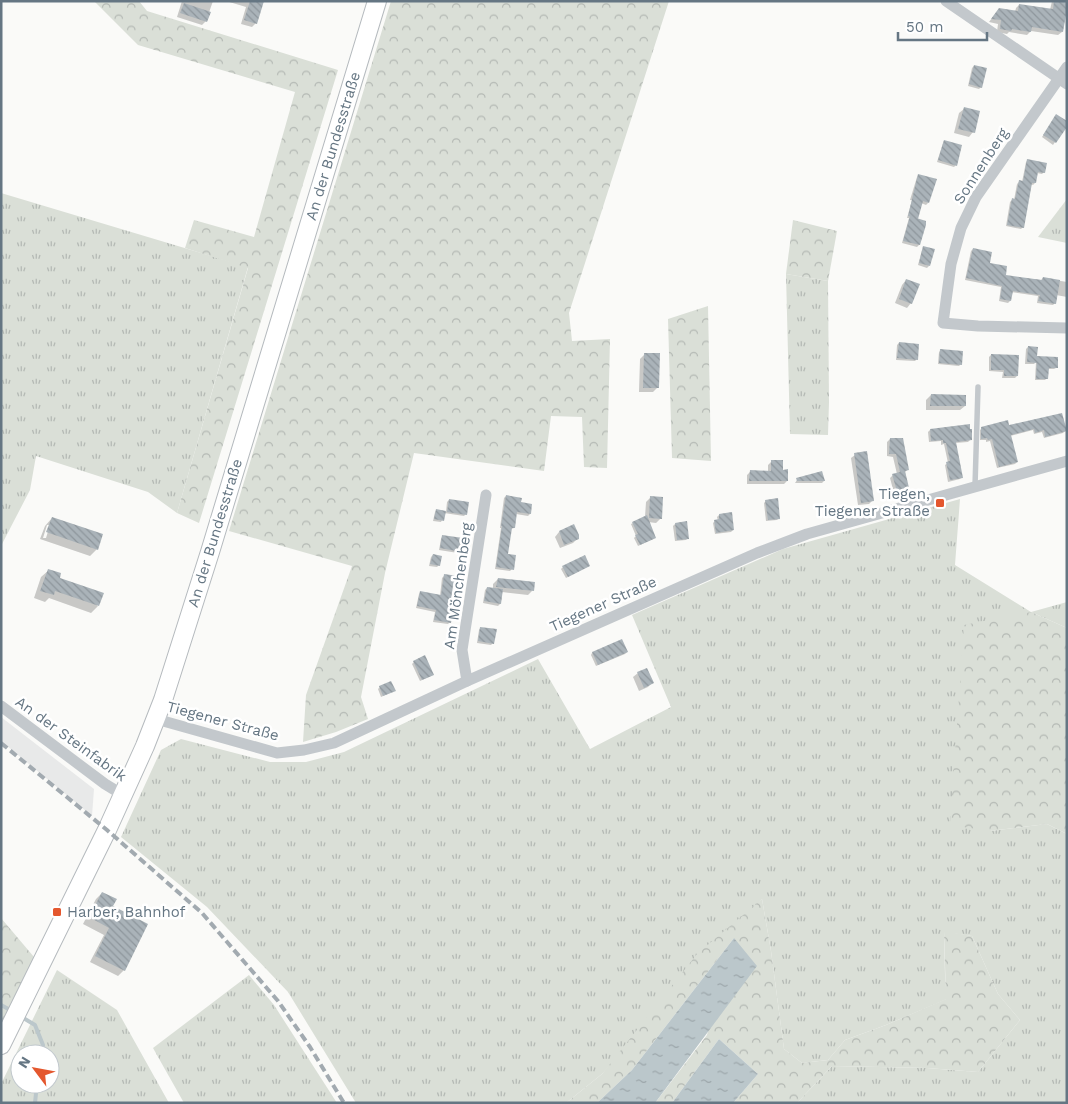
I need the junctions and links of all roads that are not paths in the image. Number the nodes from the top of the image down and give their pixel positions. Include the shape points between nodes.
1 (377, 1) edge
2 (946, 1) edge
3 (1067, 66) edge
4 (1063, 81) edge
5 (1067, 328) edge
6 (978, 387) dead end
7 (1067, 461) edge
8 (975, 486) junction
9 (486, 495) dead end
10 (467, 681) junction
11 (1, 706) edge
12 (7, 714) edge
13 (156, 718) junction
14 (123, 795) junction
15 (1, 1044) edge

1 - 13 main road, An der Bundesstraße
2 - 4 street
3 - 4 street, Sonnenberg
4 - 5 street, Sonnenberg via 976,197 961,228 951,264 943,323
6 - 8 lane
7 - 8 street, Tiegener Straße
8 - 10 street, Tiegener Straße via 807,534 757,553
9 - 10 street, Am Mönchenberg via 462,650
10 - 13 street, Tiegener Straße via 334,743 304,750 277,753
11 - 12 street, An der Steinfabrik
12 - 14 street, An der Steinfabrik
13 - 14 main road, An der Bundesstraße
14 - 15 main road, An der Bundesstraße

